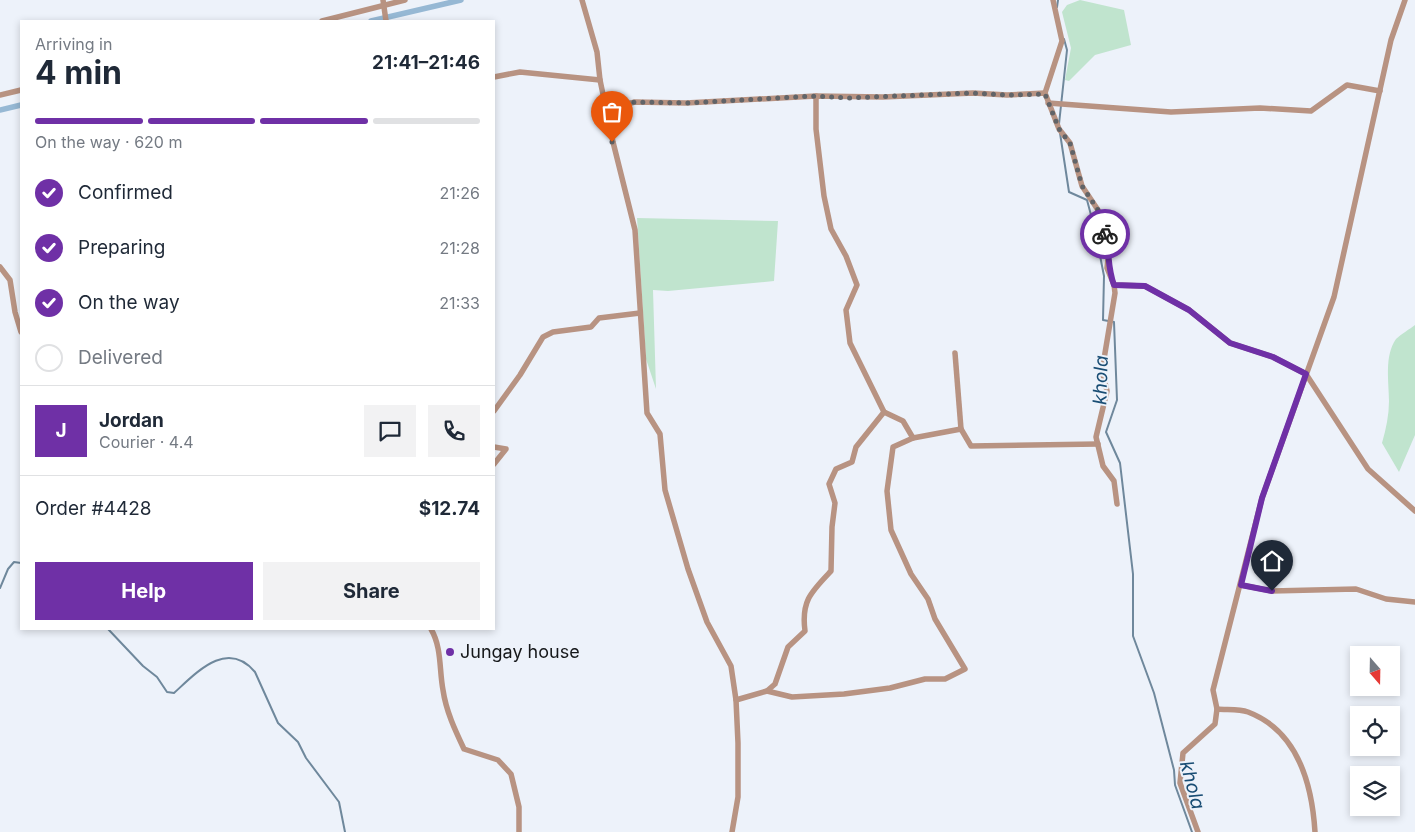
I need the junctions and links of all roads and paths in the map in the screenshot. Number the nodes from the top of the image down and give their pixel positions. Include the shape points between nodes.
1 (405, 0) edge
2 (582, 0) edge
3 (1053, 0) edge
4 (1405, 0) edge
5 (383, 3) edge
6 (325, 20) edge
7 (386, 20) edge
8 (495, 77) edge
9 (600, 80) junction
10 (20, 90) edge
11 (1380, 90) junction
12 (1045, 94) junction
13 (0, 95) edge
14 (816, 96) junction
15 (1048, 103) junction
16 (606, 108) junction
17 (0, 267) edge
18 (1114, 285) junction
19 (640, 314) junction
20 (20, 329) edge
21 (955, 354) dead end
22 (1306, 374) junction
23 (495, 411) edge
24 (884, 412) junction
25 (961, 429) junction
26 (914, 438) junction
27 (1098, 444) junction
28 (495, 447) edge
29 (495, 463) edge
30 (1117, 504) dead end
31 (1415, 511) edge
32 (1241, 585) junction
33 (1415, 602) edge
34 (432, 630) edge
35 (767, 691) junction
36 (736, 700) junction
37 (1217, 709) junction
38 (519, 832) edge
39 (732, 832) edge
40 (1198, 832) edge
41 (1315, 832) edge

1 - 5 street
2 - 9 street via 597,52
3 - 12 street via 1062,41
4 - 11 street via 1391,40
5 - 6 street
5 - 7 street
8 - 9 street via 520,72
9 - 16 street
10 - 13 street
11 - 15 street via 1347,85 1312,111 1260,108 1171,112
11 - 22 street via 1334,297
12 - 14 street
12 - 15 street
14 - 16 street via 686,103 635,102
14 - 24 street via 816,129 831,229 857,285 846,310 850,343
15 - 18 street via 1059,129 1070,143 1082,186 1098,210
16 - 19 street via 634,230
17 - 20 street via 10,280
18 - 22 street via 1145,286 1189,310 1230,343 1273,357
18 - 27 street via 1102,371 1107,392 1096,437
19 - 23 street via 599,318 591,327 553,332 543,337
19 - 36 street via 647,413 660,434 665,490 707,622 731,666
21 - 25 street
22 - 31 street via 1368,469
22 - 32 street via 1262,498
24 - 26 street via 903,421
24 - 35 street via 856,447 852,462 836,469 829,484 835,503 831,571 812,591 803,608 804,631 788,647 776,684
25 - 26 street
25 - 27 street via 971,446
26 - 35 street via 893,447 886,491 891,530 911,574 928,599 934,619 965,669 945,679 925,679 844,694 792,697
27 - 30 street via 1103,466 1114,481
28 - 29 street via 506,449
32 - 33 street via 1272,591 1356,589
32 - 37 street via 1214,690
34 - 38 street via 438,640 443,690 452,725 464,749 498,760 510,774 519,807
35 - 36 street
36 - 39 street via 738,797
37 - 40 street via 1215,724 1183,753 1180,783
37 - 41 street via 1247,712 1278,729 1300,761 1313,801

